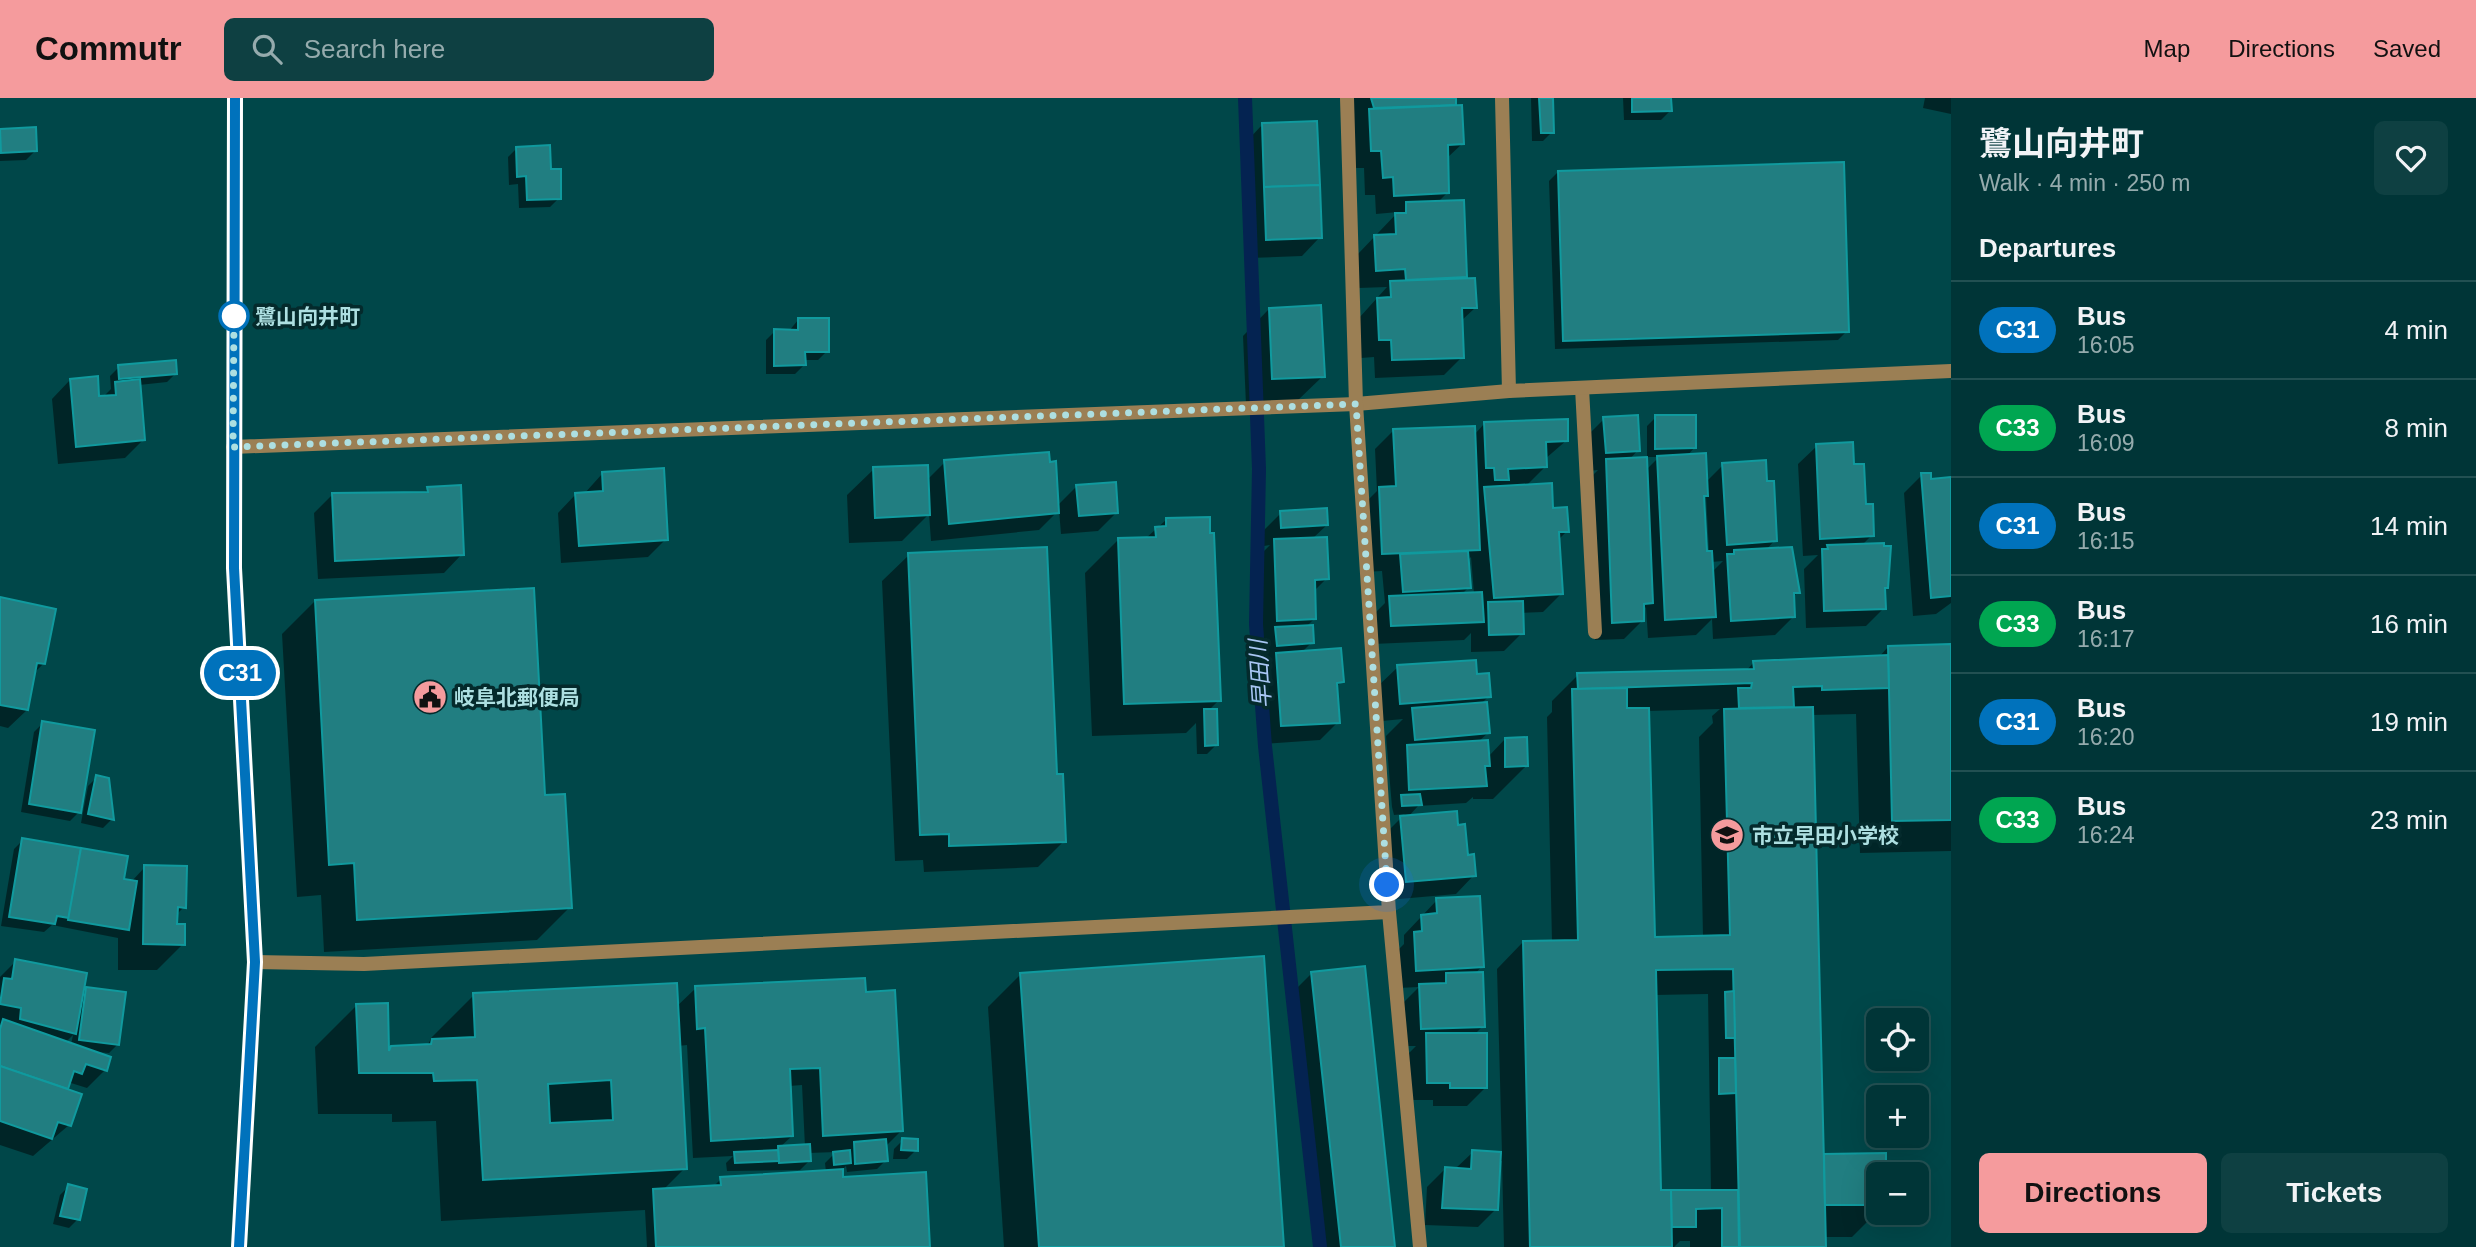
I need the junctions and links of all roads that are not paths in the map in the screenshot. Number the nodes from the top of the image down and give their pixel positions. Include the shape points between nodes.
1 (235, 98) edge
2 (1347, 98) edge
3 (1502, 98) edge
4 (1951, 371) edge
5 (1582, 388) junction
6 (1509, 391) junction
7 (1356, 404) junction
8 (233, 447) junction
9 (1595, 632) dead end
10 (1389, 912) junction
11 (255, 962) junction
12 (239, 1247) edge
13 (1420, 1247) edge

1 - 8 street
2 - 7 street
3 - 6 street
4 - 5 street
5 - 6 street
5 - 9 street
6 - 7 street
7 - 8 street
7 - 10 street
8 - 11 street via 234,568
10 - 11 street via 364,964
10 - 13 street
11 - 12 street

